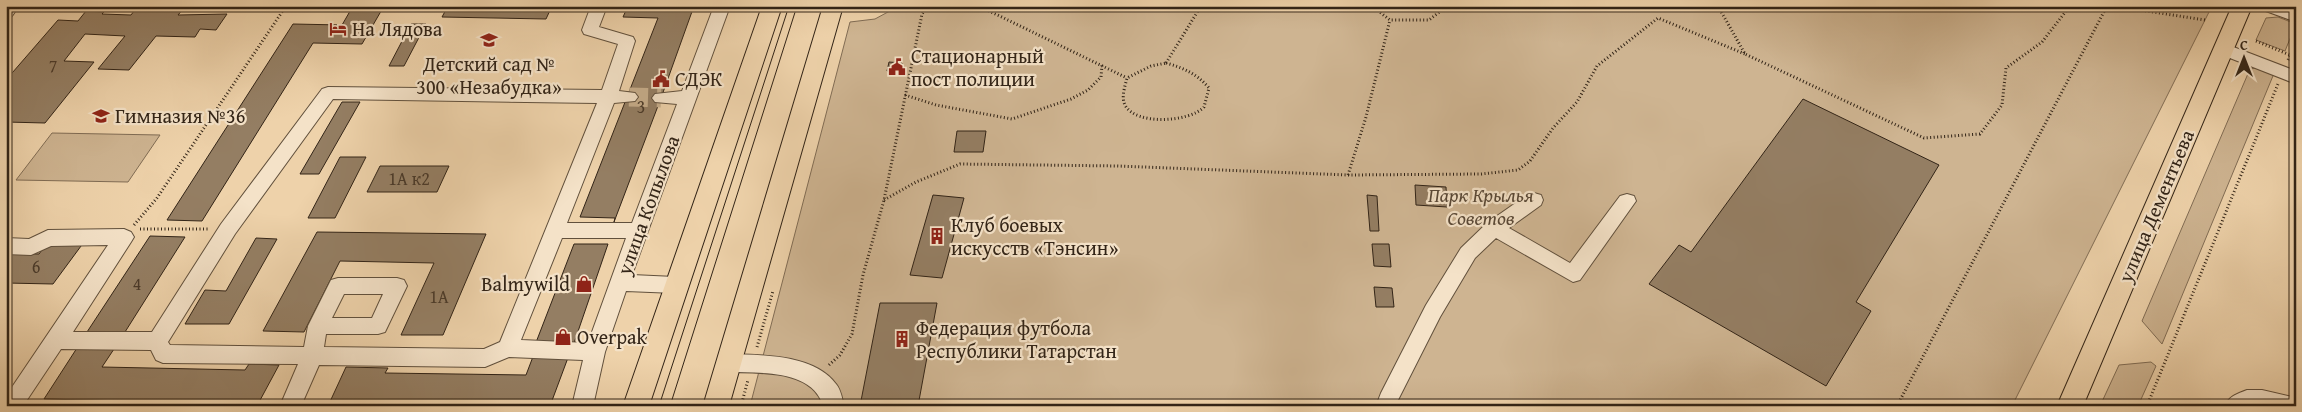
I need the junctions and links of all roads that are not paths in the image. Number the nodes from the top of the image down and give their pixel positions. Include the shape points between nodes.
1 (11, 6) edge
2 (599, 6) edge
3 (722, 6) edge
4 (772, 6) edge
5 (833, 6) edge
6 (2242, 6) edge
7 (2269, 6) edge
8 (6, 12) edge
9 (2296, 16) edge
10 (2223, 49) junction
11 (2289, 76) edge
12 (608, 97) junction
13 (629, 97) tunnel mouth
14 (688, 97) junction
15 (661, 98) tunnel mouth
16 (1534, 200) dead end
17 (1627, 201) dead end
18 (1494, 228) junction
19 (555, 230) junction
20 (638, 231) junction
21 (6, 246) edge
22 (619, 283) junction
23 (676, 285) junction
24 (318, 326) dead end
25 (56, 340) junction
26 (158, 341) junction
27 (508, 348) junction
28 (595, 352) junction
29 (312, 356) junction
30 (728, 363) junction
31 (811, 374) joint
32 (11, 406) edge
33 (290, 406) edge
34 (582, 406) edge
35 (636, 406) edge
36 (716, 406) edge
37 (834, 406) edge
38 (1388, 406) edge
39 (2070, 406) edge
40 (2234, 406) edge
41 (2292, 406) edge

1 - 8 street
2 - 12 street via 590,30 627,41
3 - 14 street, улица Копылова
4 - 23 main road
5 - 30 main road
6 - 10 main road, улица Дементьева
7 - 9 street
10 - 11 street
10 - 39 main road, улица Дементьева
12 - 13 street
12 - 19 street
12 - 26 street via 328,93 228,229
14 - 15 street
14 - 20 street, улица Копылова
16 - 18 street
17 - 18 street via 1573,274
18 - 38 street via 1468,253 1451,278 1388,399
19 - 20 street
19 - 27 street
20 - 22 street, улица Копылова
21 - 25 street via 31,247 48,238 124,237
22 - 23 street
22 - 28 street, улица Копылова
23 - 35 main road
24 - 29 street
25 - 26 street
25 - 32 street
26 - 29 street via 163,354
27 - 28 street
27 - 29 street via 485,358
28 - 34 street, улица Копылова
29 - 33 street
30 - 31 lane via 761,364
30 - 36 main road
31 - 37 street via 827,386
40 - 41 street via 2250,399

